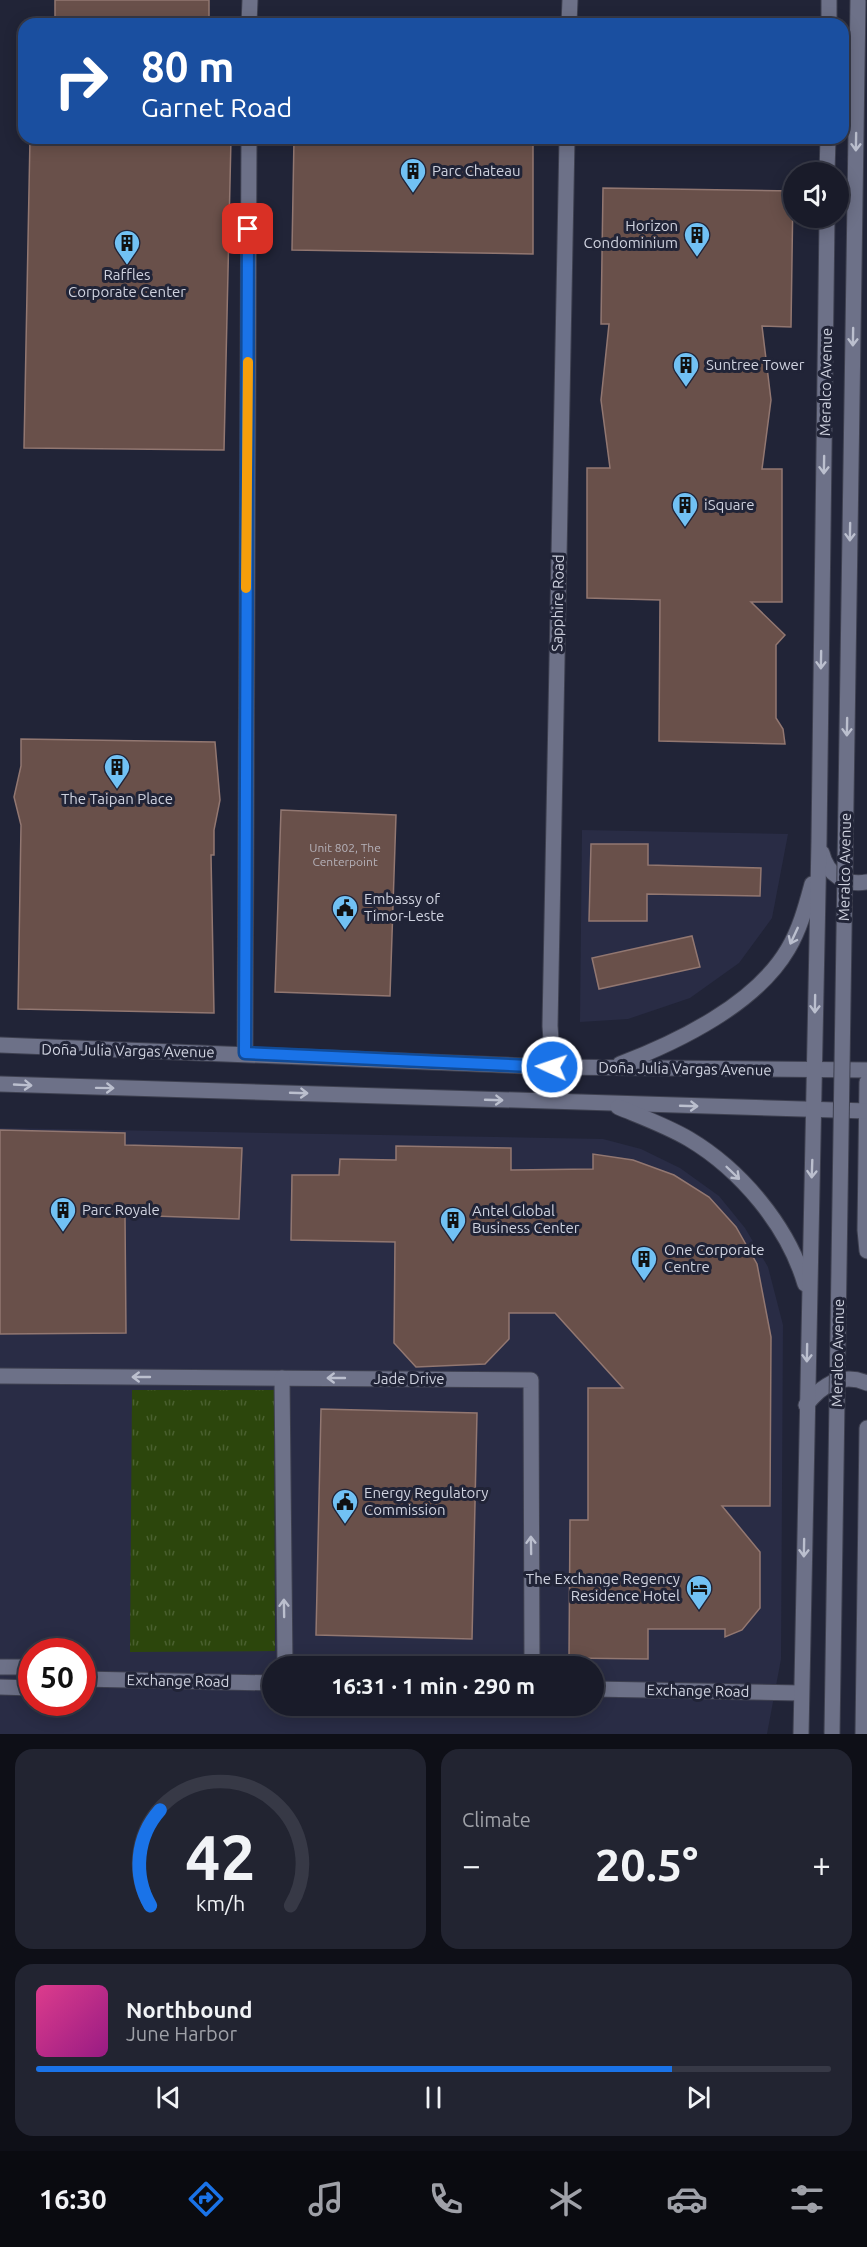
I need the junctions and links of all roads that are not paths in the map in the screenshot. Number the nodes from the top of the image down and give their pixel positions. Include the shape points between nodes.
1 (250, 0) edge
2 (570, 0) edge
3 (829, 0) edge
4 (858, 0) edge
5 (249, 18) edge
6 (569, 18) edge
7 (829, 18) edge
8 (249, 144) edge
9 (567, 144) edge
10 (828, 144) edge
11 (827, 162) edge
12 (827, 228) edge
13 (819, 841) junction
14 (818, 861) junction
15 (867, 882) edge
16 (0, 1046) edge
17 (245, 1053) junction
18 (552, 1067) junction
19 (613, 1067) junction
20 (814, 1070) junction
21 (867, 1070) edge
22 (867, 1082) edge
23 (0, 1084) edge
24 (610, 1103) junction
25 (813, 1111) junction
26 (867, 1111) edge
27 (867, 1251) edge
28 (808, 1295) junction
29 (0, 1376) edge
30 (282, 1378) junction
31 (867, 1383) edge
32 (806, 1405) junction
33 (867, 1428) edge
34 (285, 1656) edge
35 (532, 1656) edge
36 (0, 1666) edge
37 (18, 1667) edge
38 (96, 1679) edge
39 (262, 1683) edge
40 (0, 1687) edge
41 (18, 1688) edge
42 (604, 1689) edge
43 (801, 1693) junction
44 (801, 1734) edge
45 (832, 1734) edge
46 (863, 1734) edge

1 - 5 main road
2 - 6 main road
3 - 7 main road
4 -> 45 main road, Meralco Avenue, bridge
8 - 17 main road
9 - 18 main road, Sapphire Road
10 - 11 main road
12 -> 13 main road, Meralco Avenue
13 - 14 main road, Meralco Avenue
13 - 15 main road via 832,874 851,882
14 -> 19 main road via 797,932 783,957 765,977 690,1033
14 -> 20 main road, Meralco Avenue
16 - 17 main road, Doña Julia Vargas Avenue
17 - 18 main road, Doña Julia Vargas Avenue
18 - 19 main road, Doña Julia Vargas Avenue
19 - 20 main road, Doña Julia Vargas Avenue
20 - 21 main road, Doña Julia Vargas Avenue
20 - 25 main road, Meralco Avenue
22 - 26 main road
23 -> 24 main road
24 -> 25 main road
24 -> 28 main road via 689,1139 739,1179 788,1243
25 - 26 main road
25 -> 28 main road, Meralco Avenue
26 - 27 main road
28 -> 32 main road, Meralco Avenue
30 -> 29 main road, Jade Drive
34 -> 30 main road
35 -> 30 main road, Jade Drive via 531,1380
31 - 32 main road via 832,1382
32 -> 43 main road, Meralco Avenue
33 - 46 main road
36 - 37 main road
38 - 39 main road, Exchange Road
40 - 41 main road
42 - 43 main road, Exchange Road
43 - 44 main road, Meralco Avenue

